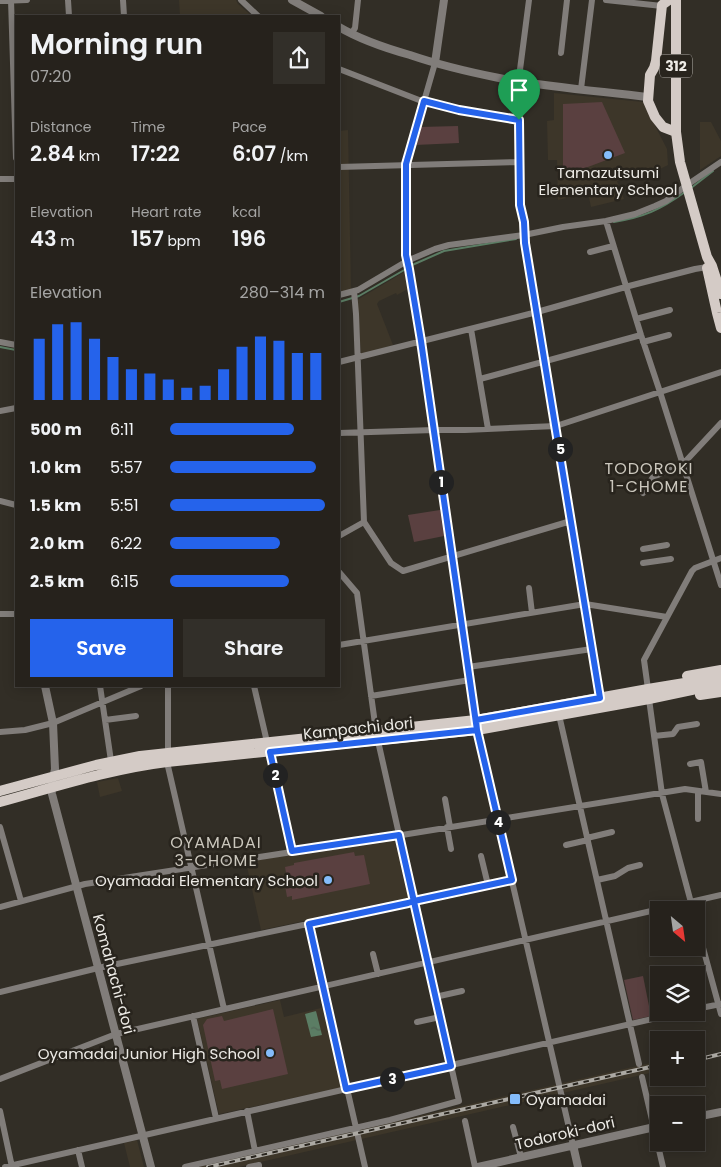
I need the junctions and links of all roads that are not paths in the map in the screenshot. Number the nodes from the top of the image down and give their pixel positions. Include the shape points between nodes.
1 (11, 0) edge
2 (26, 0) edge
3 (68, 0) edge
4 (123, 0) edge
5 (241, 0) edge
6 (292, 0) edge
7 (358, 0) edge
8 (444, 0) edge
9 (529, 0) edge
10 (567, 0) edge
11 (592, 0) edge
12 (606, 0) edge
13 (676, 0) edge
14 (0, 1) edge
15 (665, 3) edge
16 (69, 15) edge
17 (124, 15) edge
18 (257, 15) edge
19 (319, 15) edge
20 (340, 28) edge
21 (351, 34) junction
22 (561, 53) dead end
23 (435, 63) junction
24 (340, 69) edge
25 (519, 81) junction
26 (581, 89) junction
27 (647, 97) junction
28 (424, 101) junction
29 (519, 120) junction
30 (15, 126) edge
31 (676, 132) junction
32 (519, 162) junction
33 (721, 162) edge
34 (406, 164) junction
35 (340, 167) edge
36 (15, 179) edge
37 (0, 180) edge
38 (688, 189) junction
39 (607, 224) junction
40 (525, 238) junction
41 (613, 246) junction
42 (590, 252) dead end
43 (707, 262) junction
44 (408, 265) junction
45 (626, 287) junction
46 (721, 292) edge
47 (340, 295) edge
48 (354, 296) junction
49 (670, 310) dead end
50 (536, 312) junction
51 (636, 319) junction
52 (721, 328) edge
53 (471, 329) junction
54 (641, 335) junction
55 (669, 335) dead end
56 (421, 341) junction
57 (0, 342) edge
58 (643, 342) junction
59 (15, 345) edge
60 (358, 357) junction
61 (545, 361) junction
62 (340, 362) edge
63 (721, 372) edge
64 (480, 379) junction
65 (660, 392) junction
66 (15, 408) edge
67 (0, 411) edge
68 (721, 423) edge
69 (556, 426) junction
70 (488, 428) junction
71 (434, 430) junction
72 (360, 432) junction
73 (340, 433) edge
74 (683, 464) junction
75 (643, 493) dead end
76 (0, 501) edge
77 (15, 505) edge
78 (571, 521) junction
79 (364, 522) junction
80 (340, 535) edge
81 (667, 545) dead end
82 (643, 548) dead end
83 (453, 556) junction
84 (721, 558) edge
85 (670, 559) dead end
86 (713, 561) junction
87 (643, 563) dead end
88 (340, 573) edge
89 (721, 585) edge
90 (529, 588) dead end
91 (585, 604) junction
92 (532, 612) junction
93 (0, 614) edge
94 (15, 614) edge
95 (667, 618) junction
96 (462, 624) junction
97 (364, 641) junction
98 (340, 646) edge
99 (592, 649) junction
100 (468, 667) junction
101 (721, 670) edge
102 (721, 677) edge
103 (470, 680) junction
104 (721, 684) edge
105 (45, 687) edge
106 (100, 687) edge
107 (138, 687) edge
108 (168, 687) edge
109 (254, 687) edge
110 (721, 692) edge
111 (649, 694) junction
112 (371, 696) junction
113 (600, 698) junction
114 (102, 703) junction
115 (136, 716) dead end
116 (559, 716) junction
117 (105, 720) junction
118 (53, 723) junction
119 (697, 724) dead end
120 (477, 725) junction
121 (0, 732) edge
122 (377, 736) junction
123 (654, 736) junction
124 (269, 747) junction
125 (167, 758) junction
126 (111, 761) junction
127 (690, 764) dead end
128 (54, 776) junction
129 (51, 788) junction
130 (0, 791) edge
131 (701, 791) junction
132 (662, 794) junction
133 (721, 794) edge
134 (445, 799) dead end
135 (0, 802) edge
136 (580, 806) junction
137 (699, 810) dead end
138 (498, 819) junction
139 (698, 819) dead end
140 (0, 827) edge
141 (449, 827) junction
142 (612, 832) dead end
143 (399, 835) junction
144 (588, 839) junction
145 (566, 845) dead end
146 (451, 850) dead end
147 (292, 851) junction
148 (481, 856) dead end
149 (640, 865) dead end
150 (191, 867) junction
151 (512, 880) junction
152 (597, 880) junction
153 (488, 885) junction
154 (76, 886) junction
155 (721, 895) edge
156 (21, 901) junction
157 (414, 901) junction
158 (691, 901) edge
159 (695, 901) edge
160 (0, 907) edge
161 (650, 912) edge
162 (607, 922) junction
163 (309, 924) junction
164 (526, 940) junction
165 (208, 945) junction
166 (705, 953) edge
167 (373, 954) dead end
168 (428, 963) junction
169 (98, 968) junction
170 (378, 974) junction
171 (323, 986) junction
172 (462, 991) dead end
173 (0, 992) edge
174 (435, 998) junction
175 (720, 1004) edge
176 (705, 1008) edge
177 (224, 1009) junction
178 (721, 1014) edge
179 (193, 1016) junction
180 (440, 1017) junction
181 (650, 1019) edge
182 (417, 1022) dead end
183 (630, 1024) junction
184 (116, 1034) junction
185 (549, 1043) junction
186 (639, 1064) dead end
187 (451, 1066) junction
188 (642, 1077) dead end
189 (0, 1079) edge
190 (346, 1089) junction
191 (650, 1106) edge
192 (0, 1111) edge
193 (247, 1112) junction
194 (721, 1112) edge
195 (705, 1115) edge
196 (216, 1118) junction
197 (465, 1121) dead end
198 (514, 1127) dead end
199 (356, 1128) junction
200 (650, 1128) edge
201 (143, 1135) junction
202 (573, 1145) junction
203 (78, 1150) junction
204 (255, 1151) junction
205 (660, 1151) edge
206 (521, 1157) junction
207 (12, 1166) edge
208 (4, 1167) edge
209 (82, 1167) edge
210 (151, 1167) edge
211 (185, 1167) edge
212 (249, 1167) edge
213 (259, 1167) edge
214 (364, 1167) edge
215 (477, 1167) edge
216 (578, 1167) edge
217 (663, 1167) edge

1 - 2 street
1 - 14 street
1 - 30 street
3 - 16 street
4 - 17 street
5 - 18 street
6 - 19 street
7 - 21 street via 355,28
8 - 23 street
9 - 25 street
10 - 22 street
11 - 26 street
12 - 15 street
13 - 31 main road, 312
15 - 27 main road, 312
20 - 21 street
21 - 23 street
23 - 25 street
23 - 28 street
24 - 28 street
25 - 26 street
25 - 29 street
26 - 27 street
27 - 31 main road via 655,117 664,127
28 - 29 street
28 - 34 street
29 - 32 street
31 - 38 main road, 312 via 678,156
32 - 34 street
32 - 40 street
33 - 38 street
34 - 35 street
34 - 44 street
36 - 37 street
38 - 39 street via 655,206
38 - 43 main road, 312
39 - 40 street via 563,227
39 - 41 street
40 - 44 street via 449,245
40 - 50 street
41 - 42 street
41 - 45 street
43 - 45 street via 695,269
43 - 46 main road, 312 via 712,266
43 - 52 main road, 312
44 - 48 street via 379,278
44 - 56 street
45 - 50 street
45 - 51 street
47 - 48 street
48 - 60 street
49 - 51 street
50 - 53 street
50 - 61 street
51 - 54 street
53 - 56 street
53 - 64 street
54 - 58 street
54 - 61 street
55 - 58 street
56 - 60 street
56 - 71 street
57 - 59 street
58 - 65 street
60 - 62 street
60 - 72 street
61 - 64 street
61 - 69 street
63 - 65 street
64 - 70 street
65 - 69 street
65 - 74 street
66 - 67 street
68 - 74 street
69 - 70 street
69 - 78 street
70 - 71 street
71 - 72 street
71 - 83 street
72 - 73 street
72 - 79 street
74 - 75 street via 653,477
74 - 86 street
76 - 77 street
78 - 83 street
78 - 91 street
79 - 80 street
79 - 83 street via 391,564 402,571
81 - 82 street
83 - 96 street
84 - 86 street
85 - 87 street
86 - 89 street
86 - 95 street via 693,570
88 - 97 street via 358,593
90 - 92 street
91 - 92 street
91 - 95 street
91 - 99 street
92 - 96 street
93 - 94 street
95 - 111 street via 644,660
96 - 97 street
96 - 100 street
97 - 98 street
97 - 112 street
99 - 100 street
99 - 113 street
100 - 103 street
101 - 111 main road via 685,677
102 - 111 main road, Kampachi dori
103 - 112 street
103 - 120 street
104 - 111 main road, Kampachi dori
105 - 118 street
106 - 114 street
107 - 114 street
108 - 125 street
109 - 124 street
110 - 111 main road via 688,696
111 - 113 main road, Kampachi dori
111 - 116 main road, Kampachi dori
111 - 123 street
112 - 122 street
113 - 120 main road, Kampachi dori
114 - 117 street
114 - 118 street
115 - 117 street
116 - 120 main road, Kampachi dori
116 - 136 street
117 - 126 street
118 - 121 street
118 - 128 street
119 - 123 street via 678,727 673,734
120 - 122 main road, Kampachi dori
120 - 138 street
122 - 124 main road, Kampachi dori
122 - 143 street
123 - 132 street
124 - 125 main road, Kampachi dori
124 - 147 street
125 - 126 main road, Kampachi dori via 140,756
125 - 129 main road, Kampachi dori
125 - 150 street
126 - 128 main road, Kampachi dori
127 - 131 street via 701,762
128 - 129 street
128 - 130 main road, Kampachi dori
129 - 135 main road, Kampachi dori
129 - 154 street, Komahachi-dori
131 - 132 street via 685,789
131 - 133 street
131 - 137 street
131 - 139 street
132 - 136 street
132 - 158 street
134 - 141 street
136 - 138 street
136 - 144 street
138 - 141 street
138 - 151 street
140 - 156 street
141 - 143 street
141 - 146 street
142 - 144 street
143 - 147 street
143 - 157 street
144 - 145 street
144 - 152 street
147 - 150 street
148 - 153 street
149 - 152 street
150 - 154 street
150 - 165 street
151 - 153 street
151 - 164 street
152 - 162 street
153 - 157 street
154 - 156 street
154 - 169 street, Komahachi-dori
155 - 159 street
156 - 160 street
157 - 163 street
157 - 168 street
161 - 162 street
162 - 164 street
162 - 183 street
163 - 165 street
163 - 171 street
164 - 168 street
164 - 185 street
165 - 169 street
165 - 177 street
166 - 175 street
167 - 170 street
168 - 170 street
168 - 174 street
169 - 173 street
169 - 184 street, Komahachi-dori
170 - 171 street
171 - 177 street
171 - 190 street
172 - 174 street
174 - 180 street
175 - 176 street
175 - 178 street
177 - 179 street
179 - 184 street
179 - 196 street
180 - 182 street
180 - 187 street
181 - 183 street
183 - 185 street
183 - 186 street
184 - 189 street
184 - 201 street, Komahachi-dori
185 - 187 street
185 - 202 street
187 - 190 street
187 - 199 street via 459,1101
188 - 191 street
190 - 193 street
190 - 199 street
192 - 207 street
193 - 196 street
193 - 204 street
194 - 195 street
196 - 201 street
197 - 215 street
198 - 206 street
199 - 204 street
199 - 214 street
200 - 202 street, Todoroki-dori
201 - 203 street
201 - 210 street, Komahachi-dori
202 - 206 street, Todoroki-dori
202 - 216 street
203 - 207 street
203 - 209 street
204 - 211 street
205 - 217 street
206 - 215 street, Todoroki-dori
207 - 208 street
212 - 213 street

